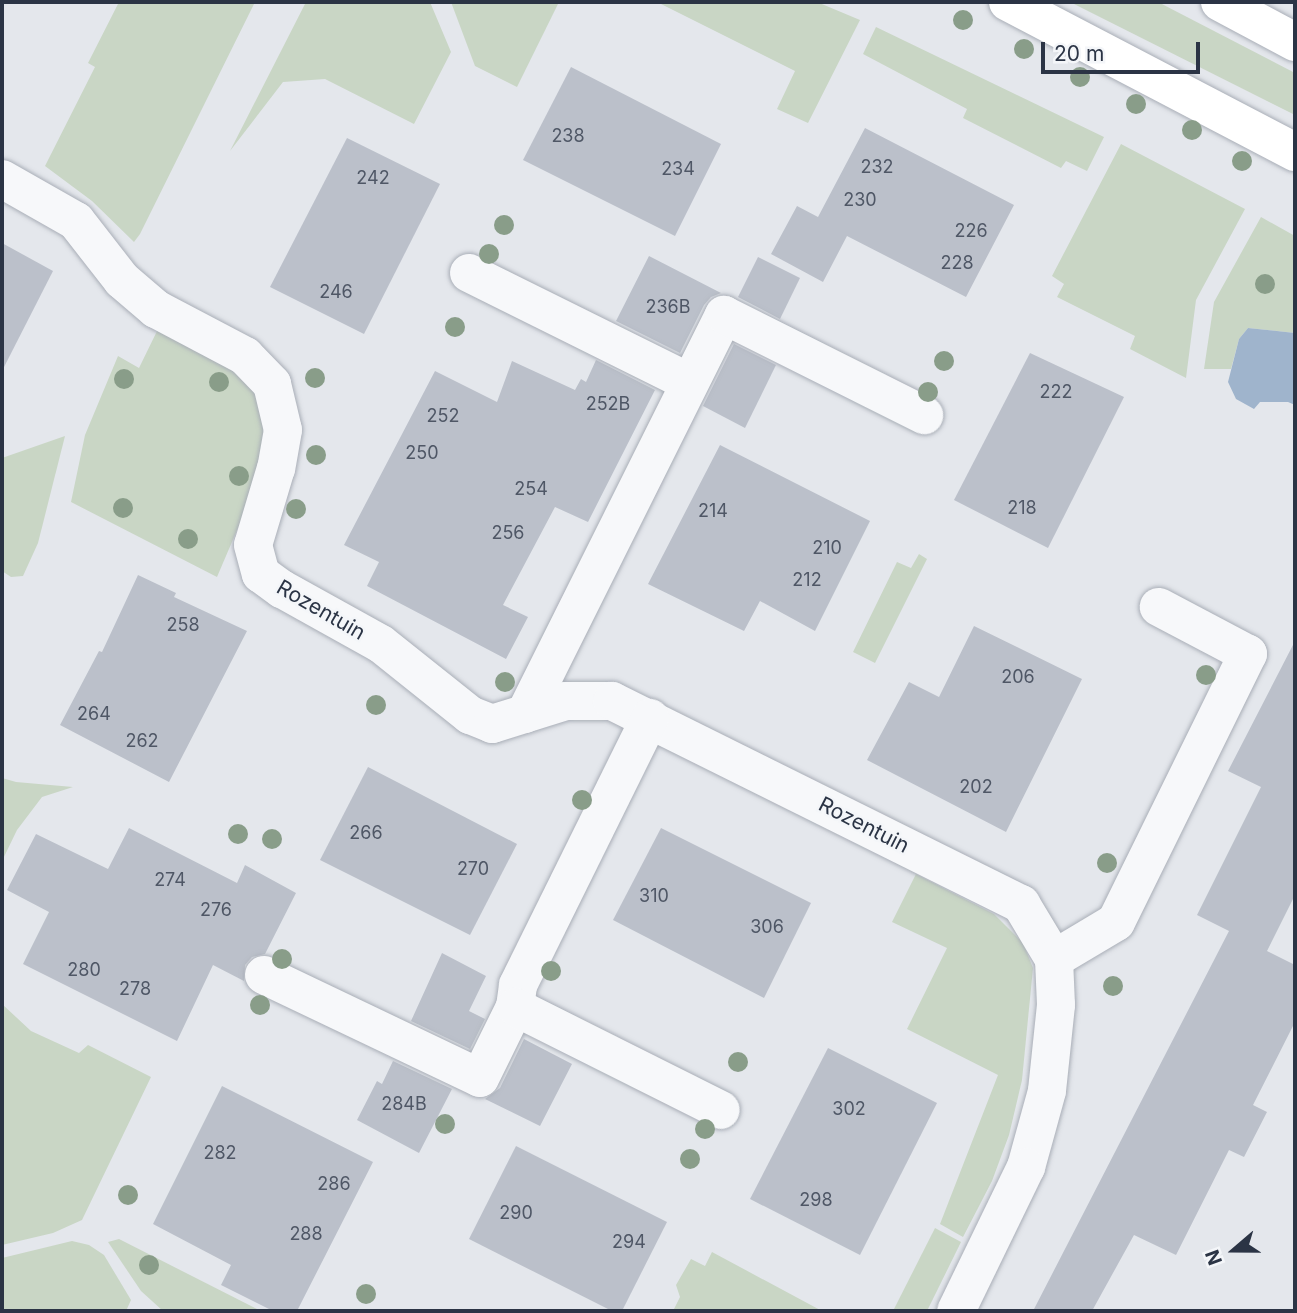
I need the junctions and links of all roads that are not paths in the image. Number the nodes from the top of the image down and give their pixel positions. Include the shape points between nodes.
1 (1008, 2) edge
2 (1220, 2) edge
3 (1295, 42) edge
4 (1295, 152) edge
5 (2, 179) edge
6 (470, 273) dead end
7 (689, 382) junction
8 (924, 415) dead end
9 (1159, 607) dead end
10 (524, 714) junction
11 (650, 718) junction
12 (1054, 959) junction
13 (264, 975) dead end
14 (515, 1007) junction
15 (721, 1110) dead end
16 (956, 1311) edge

1 - 4 main road
2 - 3 main road
5 - 10 street, Rozentuin via 76,221 122,280 156,310 245,356 272,384 283,430 253,545 261,574 381,644 470,715 492,724
6 - 7 street
7 - 8 street via 724,315
7 - 10 street
9 - 12 street via 1248,654 1116,922
10 - 11 street, Rozentuin via 566,701 612,701
11 - 12 street, Rozentuin via 1021,904
11 - 14 street via 518,985
12 - 16 street, Rozentuin via 1056,1005 1047,1091 1026,1167
13 - 14 street via 480,1078
14 - 15 street

